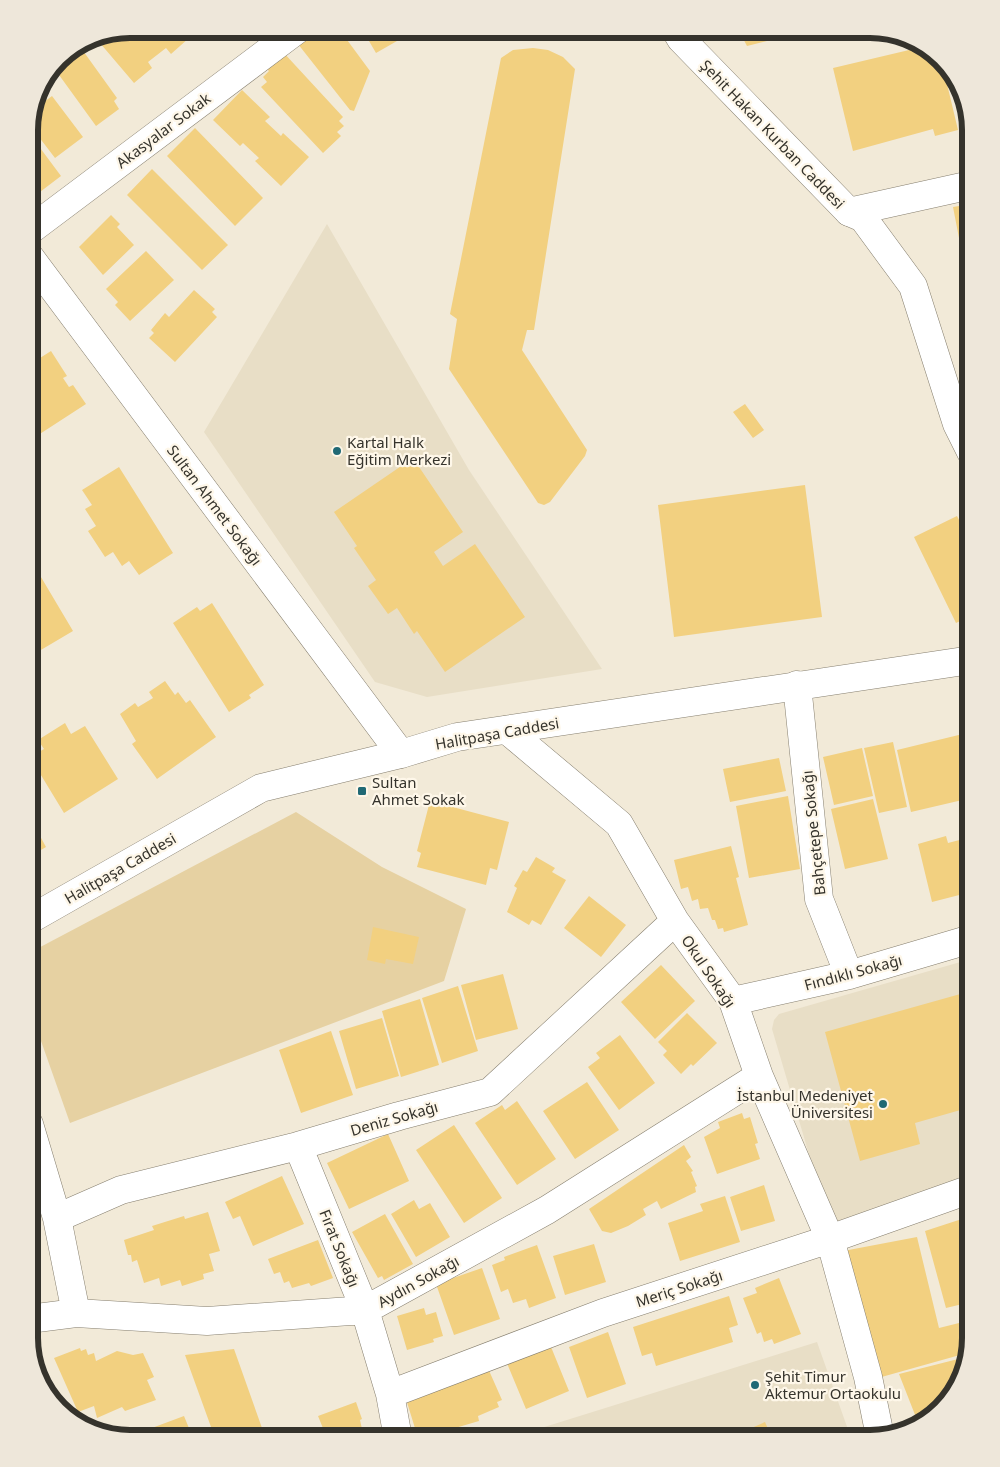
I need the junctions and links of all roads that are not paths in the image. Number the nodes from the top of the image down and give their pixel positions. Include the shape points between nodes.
1 (286, 38) edge
2 (680, 38) edge
3 (962, 187) edge
4 (849, 212) junction
5 (38, 224) edge
6 (38, 268) edge
7 (962, 418) edge
8 (962, 661) edge
9 (797, 685) junction
10 (507, 730) junction
11 (401, 754) junction
12 (38, 915) edge
13 (675, 922) junction
14 (962, 942) edge
15 (849, 975) junction
16 (733, 1001) junction
17 (759, 1076) junction
18 (298, 1146) junction
19 (38, 1154) edge
20 (962, 1192) edge
21 (57, 1218) junction
22 (830, 1239) junction
23 (366, 1310) junction
24 (76, 1313) junction
25 (38, 1318) edge
26 (390, 1394) junction
27 (396, 1429) edge
28 (879, 1429) edge

1 - 5 street, Akasyalar Sokak
2 - 4 street, Şehit Hakan Kurban Caddesi
3 - 4 street
4 - 7 street, Şehit Hakan Kurban Caddesi via 863,218 913,286
6 - 11 street, Sultan Ahmet Sokağı
8 - 9 street, Halitpaşa Caddesi
9 - 10 street, Halitpaşa Caddesi
9 - 15 street, Bahçetepe Sokağı via 819,899
10 - 11 street, Halitpaşa Caddesi via 457,737
10 - 13 street, Okul Sokağı via 619,824
11 - 12 street, Halitpaşa Caddesi via 261,788
13 - 16 street, Okul Sokağı
13 - 18 street, Deniz Sokağı via 490,1092
14 - 15 street, Fındıklı Sokağı
15 - 16 street, Fındıklı Sokağı
16 - 17 street, Okul Sokağı
17 - 22 street, Okul Sokağı
17 - 23 street, Aydın Sokağı via 547,1210
18 - 21 street, Deniz Sokağı via 121,1190
18 - 23 street, Fırat Sokağı
19 - 21 street
20 - 22 street, Meriç Sokağı
21 - 24 street
22 - 26 street, Meriç Sokağı via 603,1313
22 - 28 street, Okul Sokağı
23 - 24 street, Aydın Sokağı via 207,1321
23 - 26 street, Fırat Sokağı
24 - 25 street, Aydın Sokağı
26 - 27 street, Fırat Sokağı

